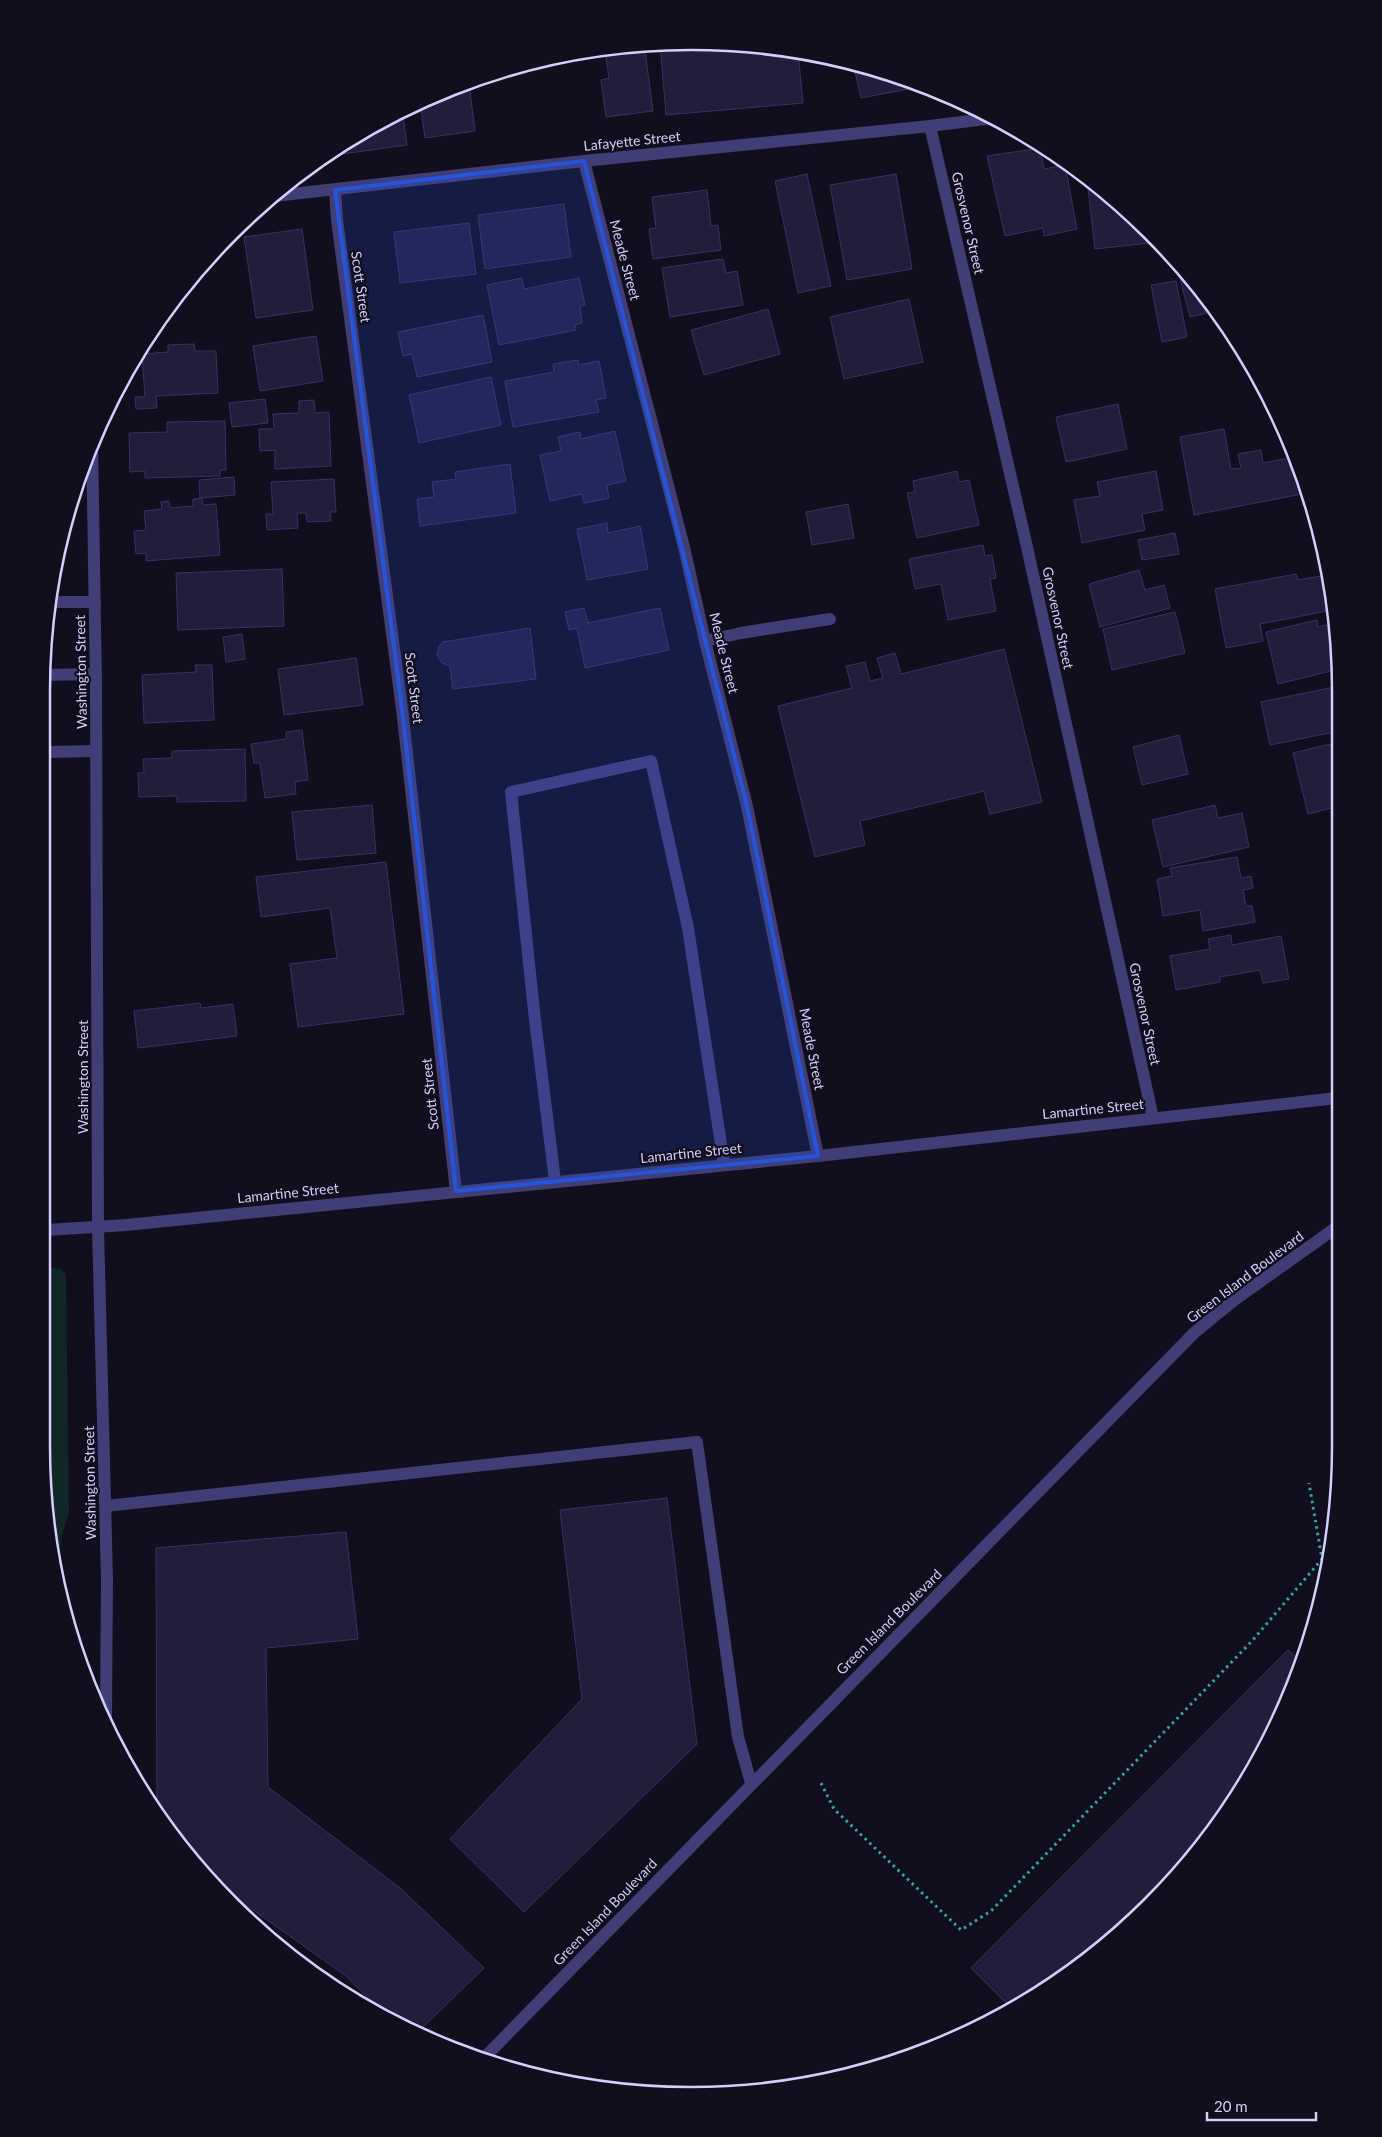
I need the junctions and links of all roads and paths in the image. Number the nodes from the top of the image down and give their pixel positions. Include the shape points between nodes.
1 (981, 119) edge
2 (930, 126) junction
3 (584, 161) junction
4 (335, 190) junction
5 (285, 195) edge
6 (92, 463) edge
7 (56, 602) edge
8 (95, 602) junction
9 (830, 619) dead end
10 (705, 641) junction
11 (96, 674) junction
12 (50, 675) edge
13 (96, 751) junction
14 (50, 752) edge
15 (1332, 1099) edge
16 (1153, 1118) junction
17 (818, 1156) junction
18 (724, 1164) junction
19 (555, 1181) junction
20 (456, 1191) junction
21 (98, 1228) junction
22 (50, 1230) edge
23 (1332, 1231) edge
24 (1309, 1483) dead end
25 (106, 1506) junction
26 (106, 1707) edge
27 (751, 1783) junction
28 (821, 1783) dead end
29 (488, 2054) edge

1 - 2 street, Lafayette Street
2 - 3 street, Lafayette Street
2 - 16 street, Grosvenor Street
3 - 4 street, Lafayette Street
3 - 10 street, Meade Street via 684,547
4 - 5 street, Lafayette Street
4 - 20 street, Scott Street via 402,709
6 - 8 street, Washington Street
7 - 8 street
8 - 11 street, Washington Street
9 - 10 street
10 - 17 street, Meade Street via 747,806
11 - 12 street
11 - 13 street, Washington Street
13 - 14 street
13 - 21 street, Washington Street
15 - 16 street, Lamartine Street
16 - 17 street, Lamartine Street
17 - 18 street, Lamartine Street
18 - 19 street, Lamartine Street
18 - 19 street via 688,928 651,761 511,792
19 - 20 street, Lamartine Street
20 - 21 street, Lamartine Street
21 - 22 street, Lamartine Street
21 - 25 street, Washington Street
23 - 27 street, Green Island Boulevard via 1194,1333
24 - 28 path via 1322,1559 1252,1641 991,1911 960,1930 834,1809
25 - 26 street, Washington Street
25 - 27 street via 696,1442 738,1737
27 - 29 street, Green Island Boulevard

